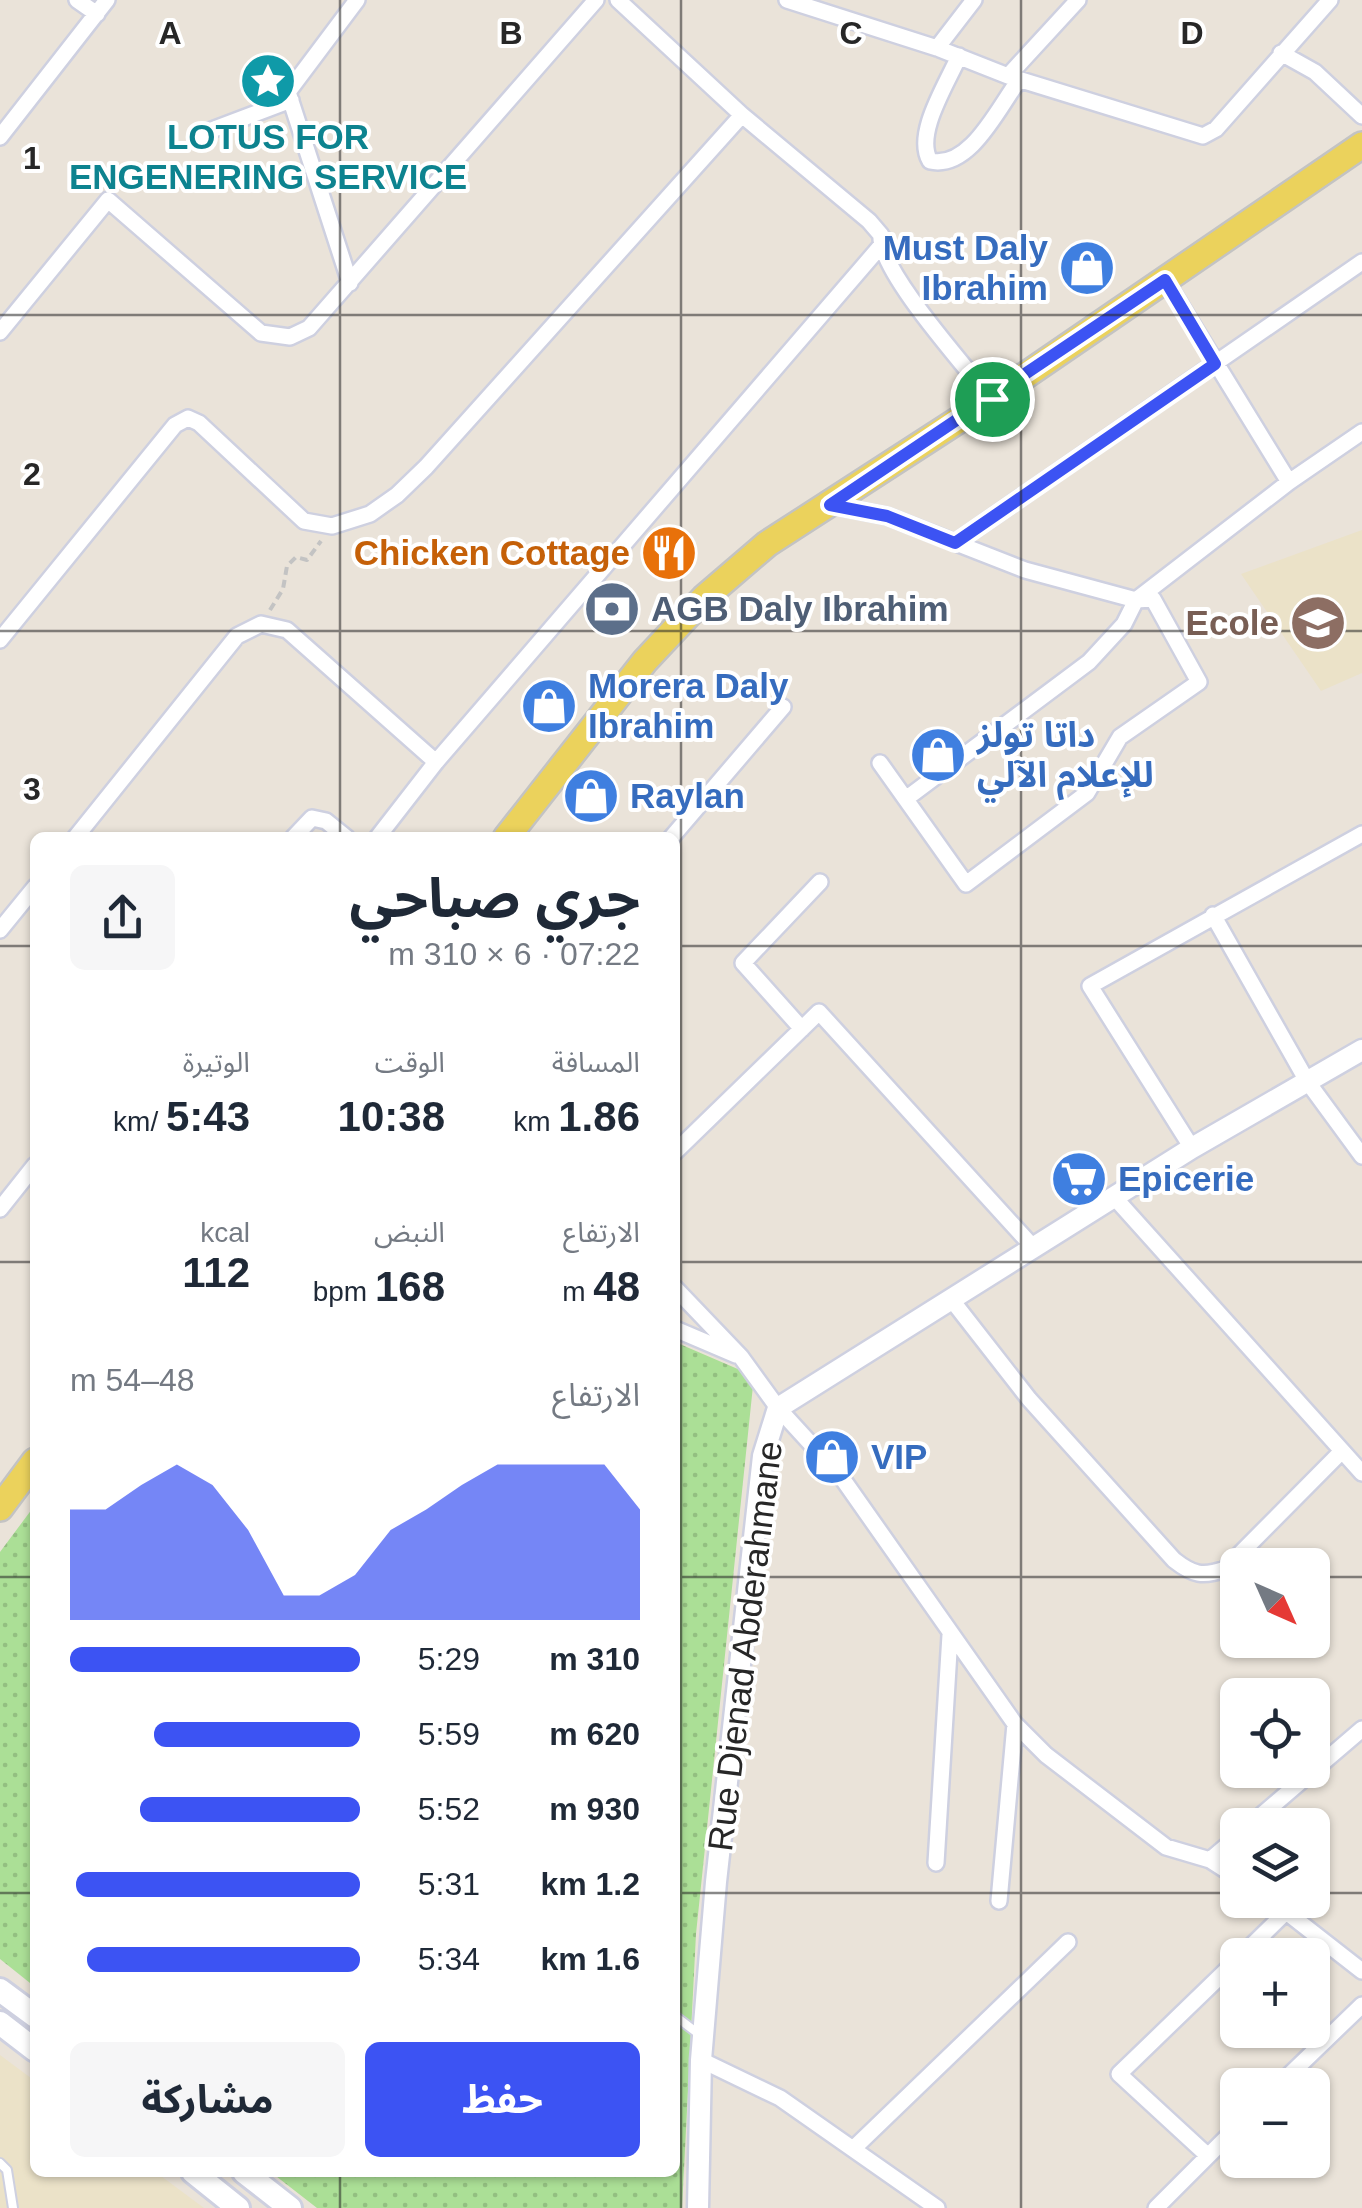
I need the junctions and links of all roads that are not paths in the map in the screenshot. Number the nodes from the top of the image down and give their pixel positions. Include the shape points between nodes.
1 (77, 0) edge
2 (108, 0) edge
3 (356, 0) edge
4 (596, 0) edge
5 (618, 0) edge
6 (787, 0) edge
7 (974, 0) edge
8 (1078, 0) edge
9 (1330, 0) edge
10 (97, 14) junction
11 (937, 48) junction
12 (1281, 53) junction
13 (959, 56) junction
14 (1013, 78) junction
15 (291, 100) junction
16 (742, 114) junction
17 (1362, 116) edge
18 (201, 134) dead end
19 (0, 137) edge
20 (1362, 144) edge
21 (879, 248) junction
22 (1362, 262) edge
23 (1165, 280) junction
24 (350, 283) junction
25 (0, 332) edge
26 (1215, 364) junction
27 (992, 399) junction
28 (1362, 432) edge
29 (1289, 482) junction
30 (830, 505) junction
31 (955, 543) junction
32 (1136, 600) junction
33 (0, 640) edge
34 (783, 707) dead end
35 (436, 762) junction
36 (880, 762) dead end
37 (908, 798) junction
38 (80, 832) edge
39 (299, 832) edge
40 (340, 832) edge
41 (382, 832) edge
42 (511, 832) edge
43 (675, 832) edge
44 (1362, 834) edge
45 (820, 882) dead end
46 (30, 893) edge
47 (1213, 915) junction
48 (0, 930) edge
49 (802, 1029) junction
50 (1362, 1050) edge
51 (1306, 1081) junction
52 (680, 1147) edge
53 (1192, 1148) junction
54 (1362, 1156) edge
55 (30, 1171) edge
56 (1115, 1198) junction
57 (0, 1209) edge
58 (1032, 1248) junction
59 (680, 1293) edge
60 (950, 1299) junction
61 (680, 1331) edge
62 (741, 1357) junction
63 (778, 1408) junction
64 (1342, 1451) junction
65 (30, 1468) edge
66 (1362, 1473) edge
67 (0, 1508) edge
68 (950, 1635) junction
69 (1014, 1724) junction
70 (1362, 1729) edge
71 (1270, 1808) edge
72 (1220, 1851) edge
73 (1210, 1860) junction
74 (936, 1862) dead end
75 (1220, 1866) edge
76 (1000, 1901) dead end
77 (1279, 1918) edge
78 (1297, 1918) edge
79 (1259, 1938) edge
80 (1068, 1942) dead end
81 (1362, 1971) edge
82 (1220, 1976) edge
83 (0, 1990) edge
84 (1362, 2005) edge
85 (30, 2012) edge
86 (680, 2020) edge
87 (0, 2023) edge
88 (702, 2036) junction
89 (30, 2046) edge
90 (700, 2060) junction
91 (1297, 2068) edge
92 (1220, 2143) edge
93 (853, 2149) junction
94 (1207, 2156) junction
95 (0, 2163) edge
96 (199, 2177) edge
97 (250, 2177) edge
98 (13, 2208) edge
99 (238, 2208) edge
100 (290, 2208) edge
101 (698, 2208) edge
102 (938, 2208) edge
103 (1156, 2208) edge

1 - 10 street
2 - 10 street
3 - 15 street via 288,92
4 - 24 street
5 - 16 street
6 - 11 street
7 - 11 street
8 - 14 street
9 - 12 street
10 - 19 street
11 - 13 street
12 - 14 street via 1216,129 1202,136
12 - 17 street via 1315,72
13 - 14 street
13 - 14 street via 926,132 923,150 930,162 943,164 969,149
15 - 18 street
15 - 24 street
16 - 21 street via 869,221 880,235
16 - 33 street via 397,495 370,514 332,526 304,521 188,418 175,425
20 - 23 main road
21 - 27 street
21 - 35 street
22 - 26 street
23 - 26 street
23 - 27 main road
24 - 25 street via 309,328 290,338 260,333 108,200
26 - 29 street
26 - 31 street
27 - 30 main road
28 - 29 street
29 - 32 street
30 - 31 street via 887,516
30 - 42 main road via 767,544 704,598 645,661
31 - 32 street
32 - 37 street via 1089,662
32 - 37 street via 1153,600 1199,682 1120,737 1087,793 966,884
34 - 43 street
35 - 38 street via 286,630 261,624 237,636
35 - 41 street
36 - 37 street
39 - 40 street via 312,818
44 - 47 street
45 - 49 street via 743,964
46 - 48 street
47 - 51 street
47 - 53 street via 1090,986
49 - 52 street
49 - 58 street via 819,1012
50 - 51 street, Rue Djenad Abderahmane
51 - 53 street, Rue Djenad Abderahmane
51 - 54 street
53 - 56 street, Rue Djenad Abderahmane
55 - 57 street
56 - 58 street, Rue Djenad Abderahmane
56 - 64 street
58 - 60 street, Rue Djenad Abderahmane
59 - 62 street
60 - 63 street, Rue Djenad Abderahmane
60 - 64 street via 1029,1398 1190,1572 1206,1576 1226,1569
61 - 62 street
62 - 63 street
63 - 68 street via 842,1478
63 - 88 street, Rue Djenad Abderahmane via 763,1456
64 - 66 street
65 - 67 main road
68 - 69 street
68 - 74 street
69 - 73 street via 1166,1846
69 - 76 street
70 - 71 street
72 - 73 street
73 - 75 street
77 - 79 street
78 - 81 street
80 - 93 street
82 - 94 street via 1119,2074
83 - 85 main road
84 - 91 street
86 - 88 lane
87 - 89 main road
88 - 90 street, Rue Djenad Abderahmane
90 - 93 street via 780,2098
90 - 101 street, Rue Djenad Abderahmane
92 - 94 street
93 - 102 street
94 - 103 street
95 - 98 lane
96 - 99 main road
97 - 100 main road

